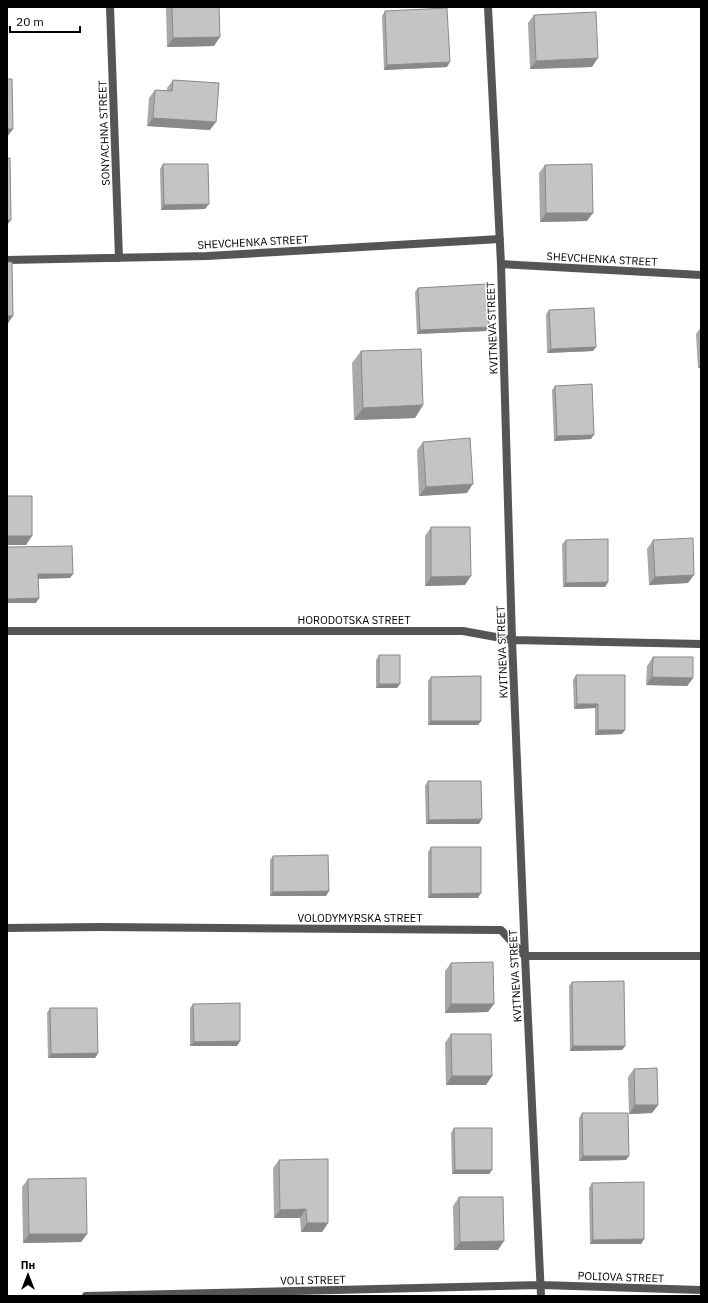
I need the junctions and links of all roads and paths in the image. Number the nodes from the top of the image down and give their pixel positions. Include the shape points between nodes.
1 (110, 7) edge
2 (488, 7) edge
3 (500, 240) junction
4 (119, 258) junction
5 (7, 260) edge
6 (501, 264) junction
7 (701, 276) edge
8 (7, 631) edge
9 (512, 640) junction
10 (701, 644) edge
11 (7, 928) edge
12 (525, 956) junction
13 (701, 956) edge
14 (541, 1286) junction
15 (701, 1290) edge
16 (86, 1296) edge
17 (541, 1296) edge

1 - 4 street, SONYACHNA STREET
2 - 3 street, KVITNEVA STREET
3 - 4 street, SHEVCHENKA STREET via 207,256
3 - 6 street, KVITNEVA STREET
4 - 5 street, SHEVCHENKA STREET
6 - 7 street, SHEVCHENKA STREET
6 - 9 street, KVITNEVA STREET
8 - 9 street, HORODOTSKA STREET via 463,631
9 - 10 street, HORODOTSKA STREET
9 - 12 street, KVITNEVA STREET
11 - 12 street, VOLODYMYRSKA STREET via 501,930
12 - 13 street
12 - 14 street, KVITNEVA STREET
14 - 15 street, POLIOVA STREET
14 - 16 street, VOLI STREET
14 - 17 street, KVITNEVA STREET

